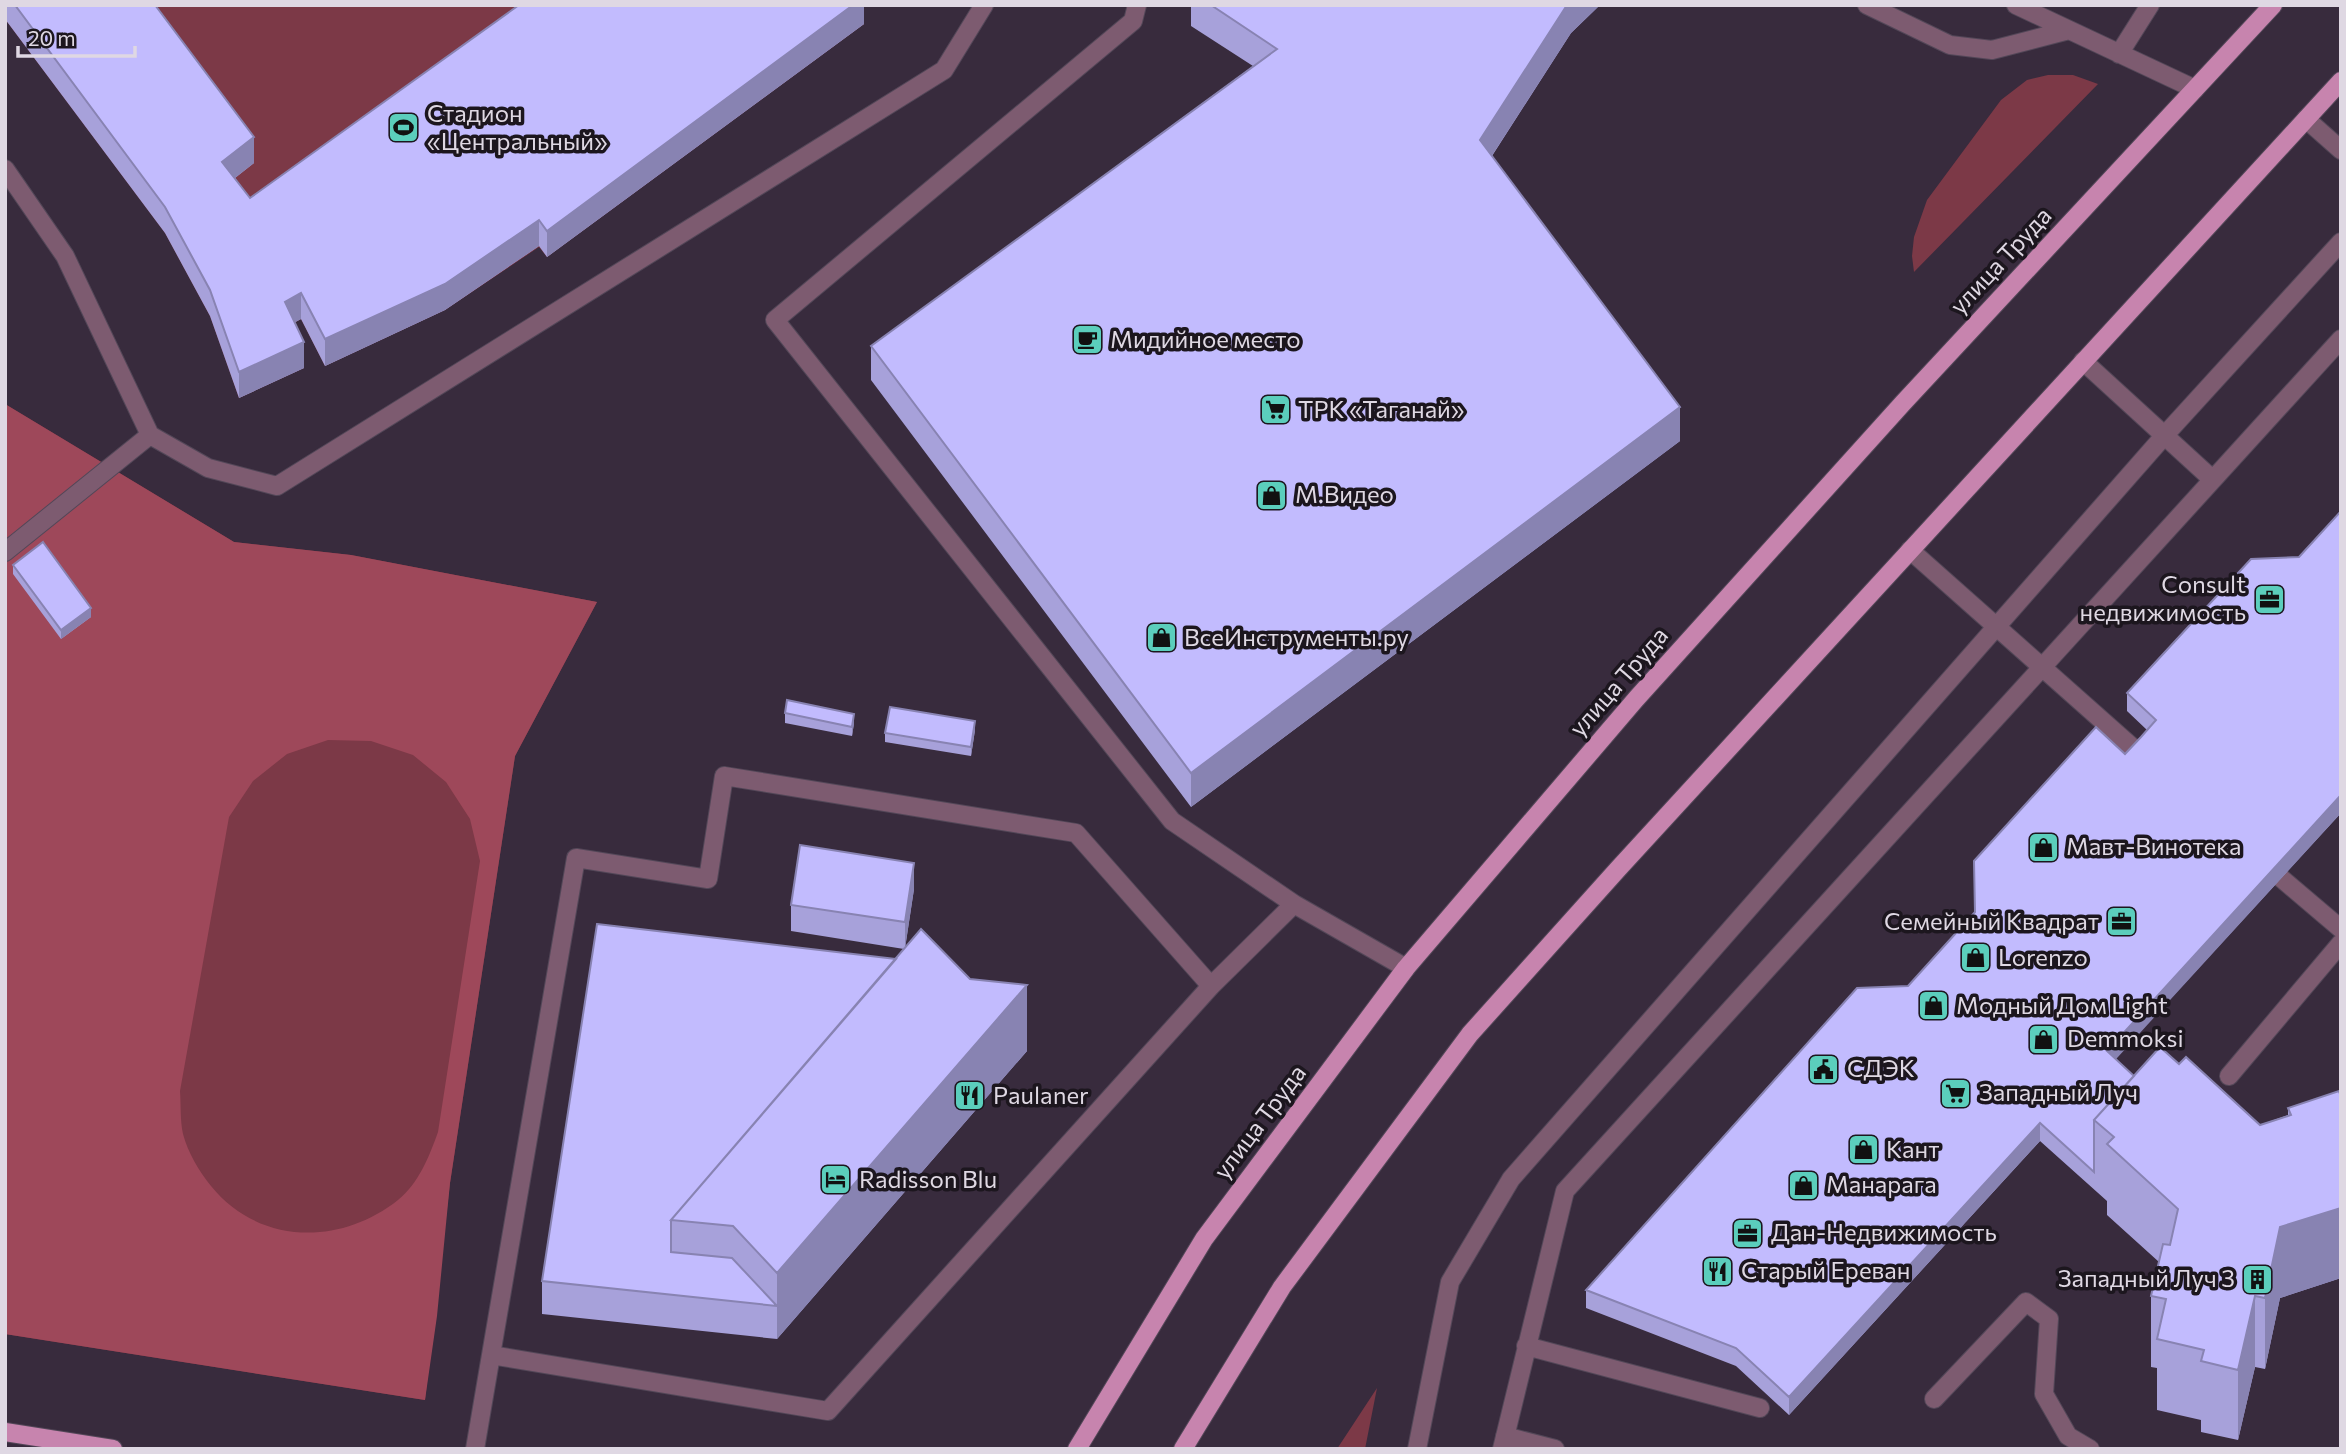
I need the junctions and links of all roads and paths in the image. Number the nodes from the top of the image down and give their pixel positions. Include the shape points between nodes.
1 (984, 5) edge
2 (1137, 5) edge
3 (1867, 5) edge
4 (2016, 5) edge
5 (2150, 5) edge
6 (2273, 5) edge
7 (2069, 30) junction
8 (2119, 54) junction
9 (2341, 81) edge
10 (2195, 89) junction
11 (2306, 119) junction
12 (2341, 150) edge
13 (5, 169) edge
14 (2341, 242) edge
15 (2341, 339) edge
16 (2083, 361) junction
17 (150, 435) junction
18 (2164, 436) junction
19 (2213, 479) junction
20 (1910, 550) junction
21 (5, 552) edge
22 (1997, 627) junction
23 (2042, 666) junction
24 (2141, 755) edge
25 (2281, 878) edge
26 (1294, 904) junction
27 (2341, 929) edge
28 (2341, 943) edge
29 (1406, 968) junction
30 (1211, 986) junction
31 (2229, 1076) dead end
32 (1526, 1346) junction
33 (491, 1355) junction
34 (1934, 1399) dead end
35 (1760, 1408) dead end
36 (5, 1432) edge
37 (1503, 1442) edge
38 (113, 1449) edge
39 (475, 1449) edge
40 (1077, 1449) edge
41 (1184, 1449) edge
42 (1417, 1449) edge
43 (1555, 1449) edge
44 (2090, 1449) edge

1 - 17 lane via 944,70 277,486 208,468
2 - 26 lane via 1133,21 775,320 1172,821
3 - 7 lane via 1950,45 1992,50
4 - 7 lane
5 - 8 lane
6 - 10 main road, улица Труда
7 - 8 lane
8 - 10 lane
9 - 11 main road
10 - 29 main road, улица Труда via 1636,699
11 - 12 lane
11 - 16 main road
13 - 17 lane via 65,256
14 - 18 lane
15 - 19 lane
16 - 18 lane
16 - 20 main road
17 - 21 lane
18 - 19 lane
18 - 22 lane
19 - 23 lane
20 - 22 lane
20 - 41 main road via 1470,1034 1282,1287
22 - 23 lane
22 - 42 lane via 1511,1179 1450,1282
23 - 24 lane
23 - 32 lane via 1565,1191
25 - 27 lane
26 - 29 lane
26 - 30 lane
28 - 31 lane
29 - 40 main road, улица Труда via 1204,1239
30 - 33 lane via 828,1411
30 - 33 lane via 1076,833 724,776 708,880 576,858
32 - 35 lane
32 - 37 lane
33 - 39 lane
34 - 44 lane via 2026,1302 2049,1319 2044,1394 2068,1436
36 - 38 main road
37 - 43 lane

